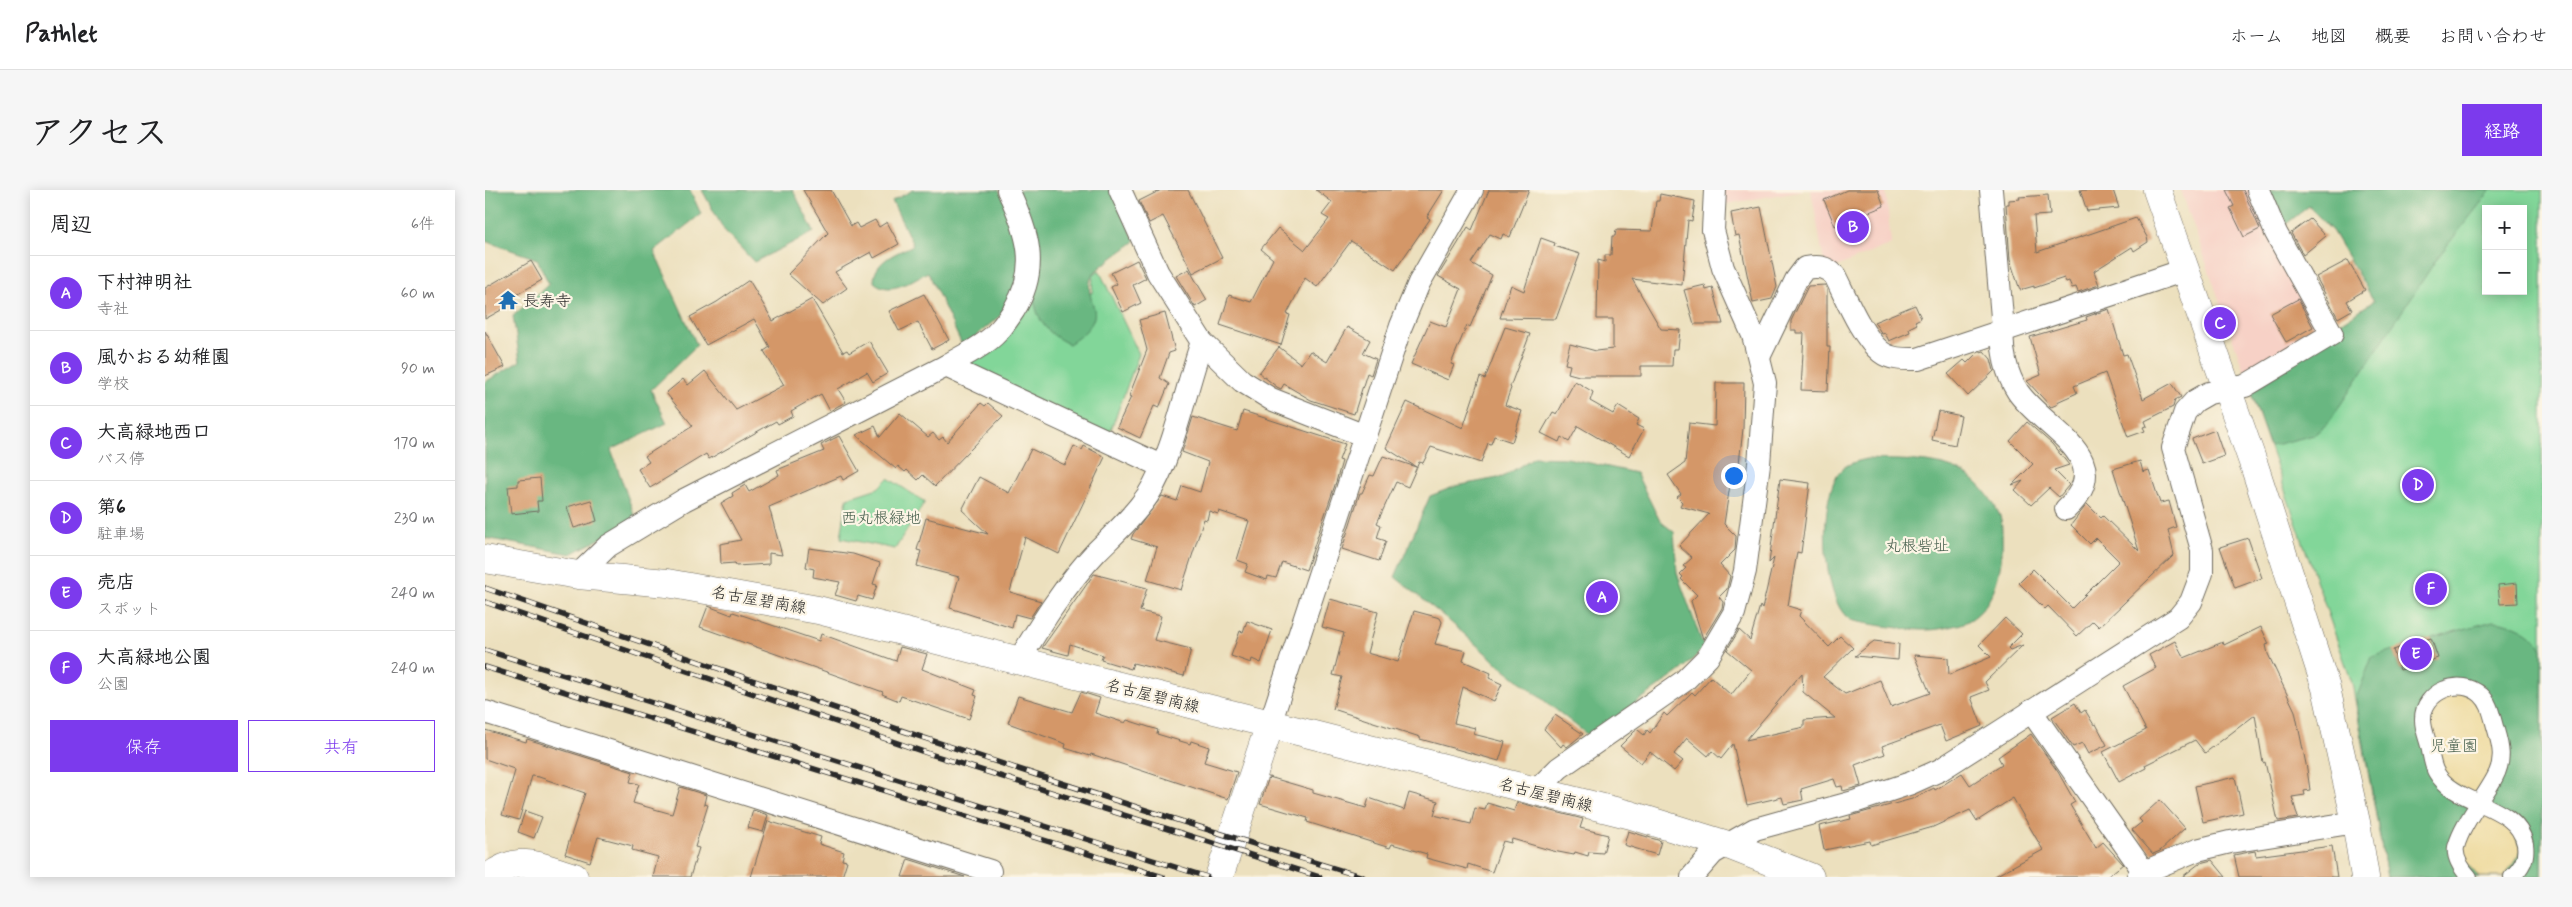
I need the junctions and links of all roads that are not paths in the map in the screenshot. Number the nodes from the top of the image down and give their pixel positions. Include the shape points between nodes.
1 (1008, 190) edge
2 (1120, 190) edge
3 (1472, 190) edge
4 (1715, 190) edge
5 (1991, 190) edge
6 (2157, 190) edge
7 (2258, 190) edge
8 (2185, 270) junction
9 (2003, 329) junction
10 (1202, 342) junction
11 (1759, 357) junction
12 (946, 366) junction
13 (2228, 390) junction
14 (1365, 436) junction
15 (1161, 466) junction
16 (2066, 509) dead end
17 (485, 559) edge
18 (578, 575) junction
19 (1018, 662) junction
20 (2031, 711) junction
21 (485, 712) edge
22 (1270, 724) junction
23 (1535, 792) junction
24 (2479, 804) junction
25 (2356, 822) junction
26 (1729, 845) junction
27 (2141, 874) edge
28 (489, 877) edge
29 (574, 877) edge
30 (987, 877) edge
31 (1219, 877) edge
32 (1693, 877) edge
33 (1810, 877) edge
34 (2365, 877) edge
35 (2469, 877) edge
36 (2512, 877) edge

1 - 12 street via 1028,241 1025,292 1005,325 987,342
2 - 10 street via 1158,273
3 - 14 street via 1419,282
4 - 11 street via 1713,230 1723,268 1753,335
5 - 9 street
6 - 8 main road
7 - 13 street via 2276,232 2332,334 2245,386
8 - 9 street
8 - 13 main road
9 - 11 street via 1918,358 1902,360 1882,353 1871,342 1835,276 1828,269 1817,266 1805,268 1796,280
9 - 16 street via 2008,372 2018,391 2035,412 2072,444 2084,462 2086,482
10 - 14 street via 1241,381 1271,399
10 - 15 street
11 - 23 street via 1765,383 1759,464 1745,570 1734,613 1708,657 1685,680 1559,768
12 - 15 street
12 - 18 street via 684,500 608,546
13 - 20 street via 2209,393 2195,401 2185,412 2173,448 2202,550 2202,573 2191,602 2178,618
13 - 25 main road via 2326,688
14 - 22 street
15 - 19 street via 1149,494 1133,516 1064,590
17 - 18 main road, 名古屋碧南線
18 - 19 main road, 名古屋碧南線 via 667,584 817,610
19 - 22 main road, 名古屋碧南線
20 - 26 street via 1967,754 1911,783 1755,829
20 - 27 street
21 - 30 street via 990,870
22 - 23 main road, 名古屋碧南線
22 - 31 main road
23 - 26 main road, 名古屋碧南線 via 1631,815
24 - 24 street via 2450,786 2436,772 2423,720 2427,706 2436,696 2456,685 2476,691 2487,702 2502,753 2496,776
24 - 35 street via 2456,847 2457,860
24 - 36 street via 2506,817 2524,839 2526,854 2521,868
25 - 27 street via 2230,842 2197,850
25 - 34 main road
26 - 32 street via 1713,853
26 - 33 main road, 名古屋碧南線
28 - 29 main road via 503,866 522,862

